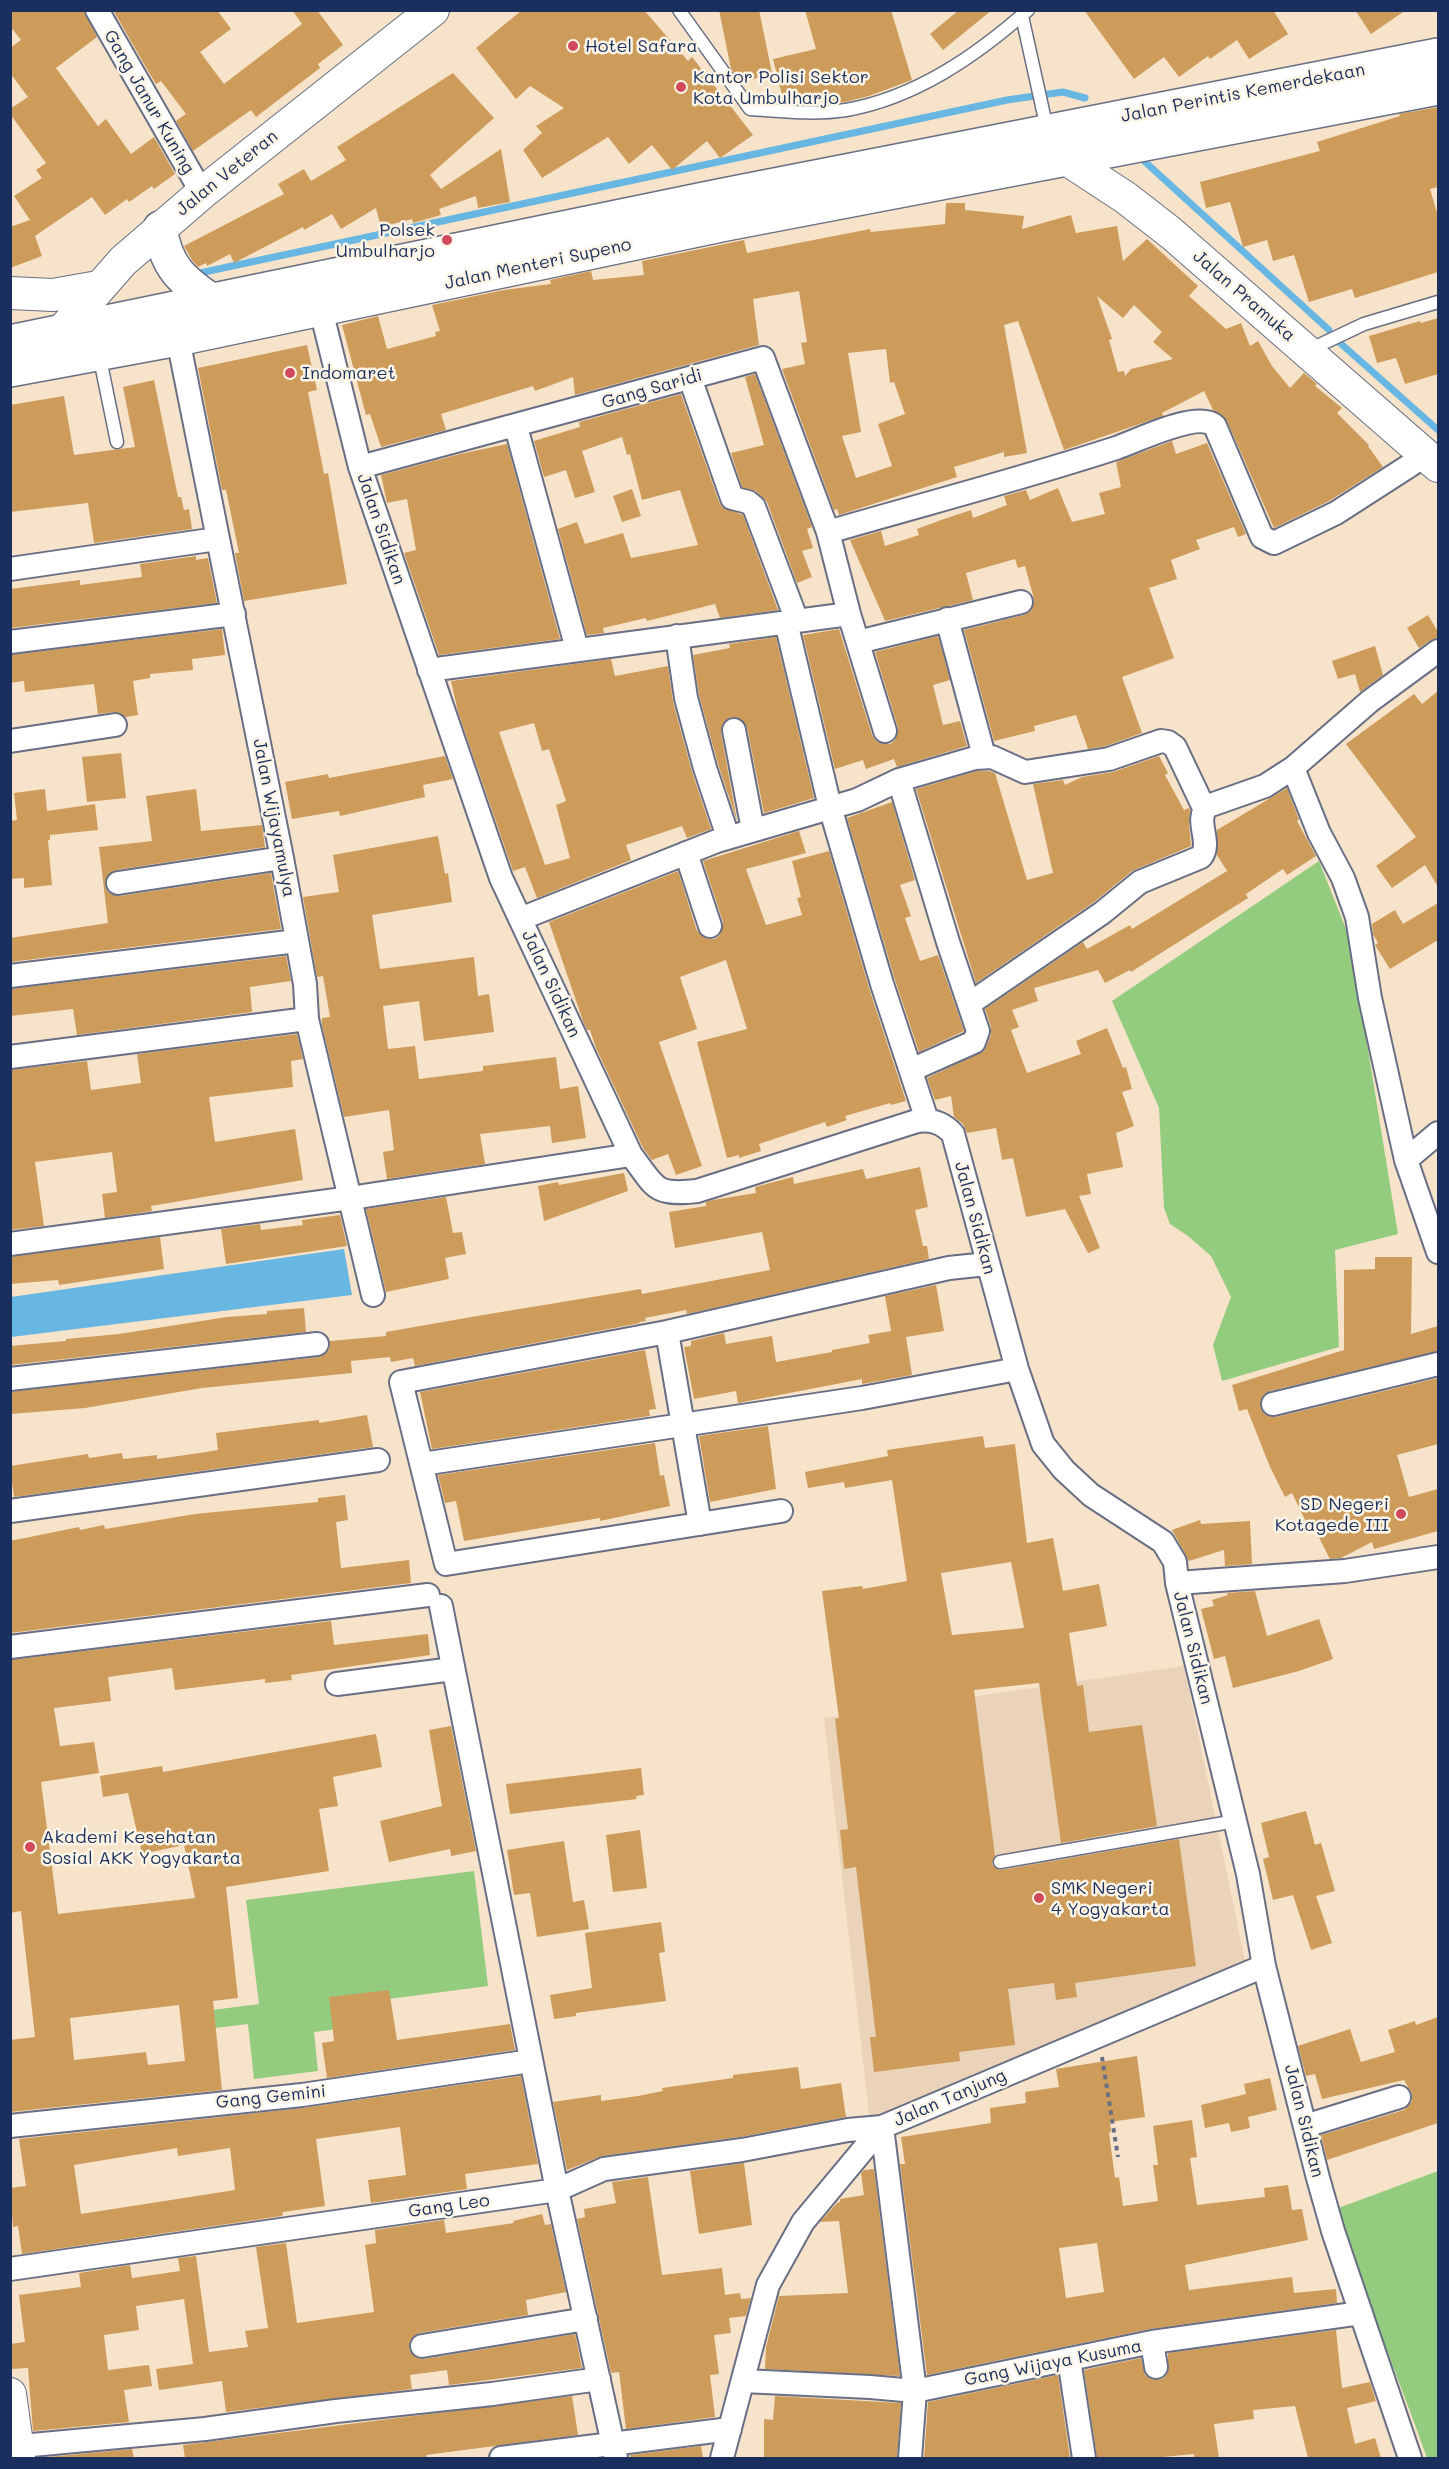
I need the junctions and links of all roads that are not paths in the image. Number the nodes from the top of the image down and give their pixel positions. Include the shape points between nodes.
1 (97, 10) edge
2 (433, 10) edge
3 (679, 10) edge
4 (1025, 13) edge
5 (1438, 56) edge
6 (1438, 88) edge
7 (1051, 131) junction
8 (202, 193) junction
9 (722, 210) junction
10 (160, 228) junction
11 (98, 286) junction
12 (10, 293) edge
13 (214, 302) junction
14 (1438, 302) edge
15 (321, 310) junction
16 (61, 332) junction
17 (178, 339) junction
18 (1308, 350) junction
19 (99, 353) junction
20 (11, 363) edge
21 (52, 363) junction
22 (690, 378) junction
23 (516, 427) junction
24 (117, 442) dead end
25 (1432, 460) edge
26 (360, 467) junction
27 (828, 532) junction
28 (217, 538) junction
29 (10, 569) edge
30 (1021, 602) dead end
31 (234, 614) junction
32 (849, 614) junction
33 (947, 619) junction
34 (791, 621) junction
35 (676, 636) junction
36 (10, 642) edge
37 (858, 642) junction
38 (577, 649) junction
39 (1438, 651) edge
40 (429, 670) junction
41 (115, 725) dead end
42 (734, 730) dead end
43 (885, 731) dead end
44 (10, 741) edge
45 (984, 756) junction
46 (1293, 768) junction
47 (899, 780) junction
48 (830, 807) junction
49 (1205, 810) junction
50 (753, 830) junction
51 (728, 837) junction
52 (686, 853) junction
53 (282, 858) junction
54 (118, 883) dead end
55 (520, 919) junction
56 (710, 926) dead end
57 (297, 941) junction
58 (10, 976) edge
59 (969, 1004) junction
60 (308, 1018) junction
61 (10, 1057) edge
62 (911, 1071) junction
63 (927, 1120) junction
64 (1438, 1133) edge
65 (631, 1155) junction
66 (1406, 1160) junction
67 (351, 1197) junction
68 (1434, 1221) edge
69 (10, 1245) edge
70 (1438, 1252) edge
71 (987, 1264) junction
72 (373, 1295) dead end
73 (667, 1332) junction
74 (317, 1344) dead end
75 (1438, 1364) edge
76 (1017, 1369) junction
77 (10, 1378) edge
78 (1273, 1404) dead end
79 (683, 1425) junction
80 (378, 1460) dead end
81 (422, 1464) junction
82 (10, 1511) edge
83 (781, 1511) dead end
84 (700, 1524) junction
85 (1438, 1557) edge
86 (1177, 1583) junction
87 (10, 1647) edge
88 (453, 1669) junction
89 (337, 1684) dead end
90 (1236, 1821) junction
91 (999, 1862) dead end
92 (1264, 1966) junction
93 (531, 2061) junction
94 (1400, 2097) dead end
95 (10, 2126) edge
96 (1305, 2126) junction
97 (882, 2127) junction
98 (557, 2190) junction
99 (10, 2269) edge
100 (1362, 2313) junction
101 (586, 2319) junction
102 (1152, 2342) junction
103 (422, 2346) dead end
104 (1069, 2360) junction
105 (1156, 2367) dead end
106 (599, 2379) junction
107 (743, 2381) junction
108 (915, 2391) junction
109 (10, 2394) edge
110 (730, 2429) junction
111 (16, 2451) edge
112 (615, 2452) edge
113 (501, 2458) edge
114 (722, 2458) edge
115 (910, 2458) edge
116 (1084, 2458) edge
117 (1410, 2458) edge

1 - 8 street, Gang Janur Kuning
2 - 8 main road, Jalan Veteran
3 - 4 lane via 750,109 812,113 847,110 929,80 979,51
4 - 7 lane via 1034,78
5 - 7 main road, Jalan Perintis Kemerdekaan
6 - 7 main road, Jalan Perintis Kemerdekaan
7 - 9 main road, Jalan Menteri Supeno
7 - 18 main road, Jalan Pramuka
8 - 10 main road, Jalan Veteran
9 - 13 main road, Jalan Menteri Supeno
9 - 15 main road, Jalan Menteri Supeno
10 - 11 main road, Jalan Veteran
10 - 13 main road via 168,261 188,285
11 - 12 main road via 54,295
11 - 16 main road, Jalan Veteran
13 - 16 main road, Jalan Menteri Supeno
14 - 18 lane via 1364,324
15 - 17 main road, Jalan Menteri Supeno
15 - 26 street, Jalan Sidikan
16 - 20 main road, Jalan Menteri Supeno
16 - 21 main road, Jalan Veteran
17 - 19 main road, Jalan Menteri Supeno
17 - 28 street, Jalan Wijayamulya
18 - 25 main road, Jalan Pramuka
19 - 21 main road, Jalan Menteri Supeno
19 - 24 lane
20 - 21 main road, Jalan Menteri Supeno
22 - 23 street, Gang Saridi
22 - 27 street, Gang Saridi via 763,358
22 - 34 street via 732,498 754,507
23 - 26 street, Gang Saridi
23 - 38 street
25 - 27 street via 1274,543 1262,537 1229,456 1211,422 1205,420
26 - 40 street, Jalan Sidikan
27 - 32 street
28 - 29 street
28 - 31 street, Jalan Wijayamulya
30 - 33 street
31 - 36 street
31 - 53 street, Jalan Wijayamulya
32 - 34 street
32 - 37 street
33 - 37 street
33 - 45 street
34 - 35 street
34 - 48 street
35 - 38 street
35 - 51 street via 686,698
37 - 43 street
38 - 40 street
39 - 46 street via 1370,701
40 - 55 street, Jalan Sidikan via 501,878
41 - 44 street
42 - 50 street
45 - 47 street
45 - 49 street via 1025,772 1109,759 1168,742 1175,747
46 - 49 street via 1265,786
46 - 66 street via 1357,917 1372,1010
47 - 48 street via 857,800
47 - 59 street
48 - 50 street
48 - 62 street
49 - 59 street via 1202,818 1206,850 1201,857 1140,882 1102,913
50 - 51 street
51 - 52 street
52 - 55 street
52 - 56 street
53 - 54 street
53 - 57 street, Jalan Wijayamulya
55 - 65 street, Jalan Sidikan
57 - 58 street
57 - 60 street, Jalan Wijayamulya
59 - 62 street via 978,1031 974,1042
60 - 61 street
60 - 67 street, Jalan Wijayamulya
62 - 63 street
63 - 65 street, Jalan Sidikan via 894,1127 698,1191 677,1194 656,1187
63 - 71 street, Jalan Sidikan via 941,1124 952,1134
64 - 66 street
65 - 67 street
66 - 68 street
67 - 69 street
67 - 72 street, Jalan Wijayamulya
68 - 70 street
71 - 73 street via 882,1282
71 - 76 street, Jalan Sidikan
73 - 79 street
73 - 81 street via 401,1382
74 - 77 street
75 - 78 street
76 - 79 street
76 - 86 street, Jalan Sidikan via 1043,1444 1091,1495 1163,1542 1175,1562
79 - 81 street
79 - 84 street
80 - 82 street
81 - 84 street via 446,1564
83 - 84 street
85 - 86 street via 1345,1571
86 - 90 street, Jalan Sidikan
87 - 88 street via 435,1600
88 - 89 street
88 - 93 street
90 - 91 lane
90 - 92 street, Jalan Sidikan
92 - 96 street, Jalan Sidikan
92 - 97 street, Jalan Tanjung
93 - 95 street, Gang Gemini via 302,2095
93 - 98 street
94 - 96 street
96 - 100 street, Jalan Sidikan via 1333,2231
97 - 98 street, Gang Leo via 604,2169
97 - 107 street, Jalan Tanjung via 803,2222 785,2252 768,2285
97 - 108 street
98 - 99 street, Gang Leo
98 - 101 street
100 - 102 street, Gang Wijaya Kusuma
100 - 117 street, Jalan Sidikan
101 - 103 street
101 - 106 street
102 - 104 street, Gang Wijaya Kusuma
102 - 105 street
104 - 108 street, Gang Wijaya Kusuma
104 - 116 street
106 - 111 street
106 - 112 street
107 - 108 street, Gang Wijaya Kusuma
107 - 110 street, Jalan Tanjung
108 - 115 street
109 - 111 main road
110 - 112 street
110 - 114 street, Jalan Tanjung
112 - 113 street

